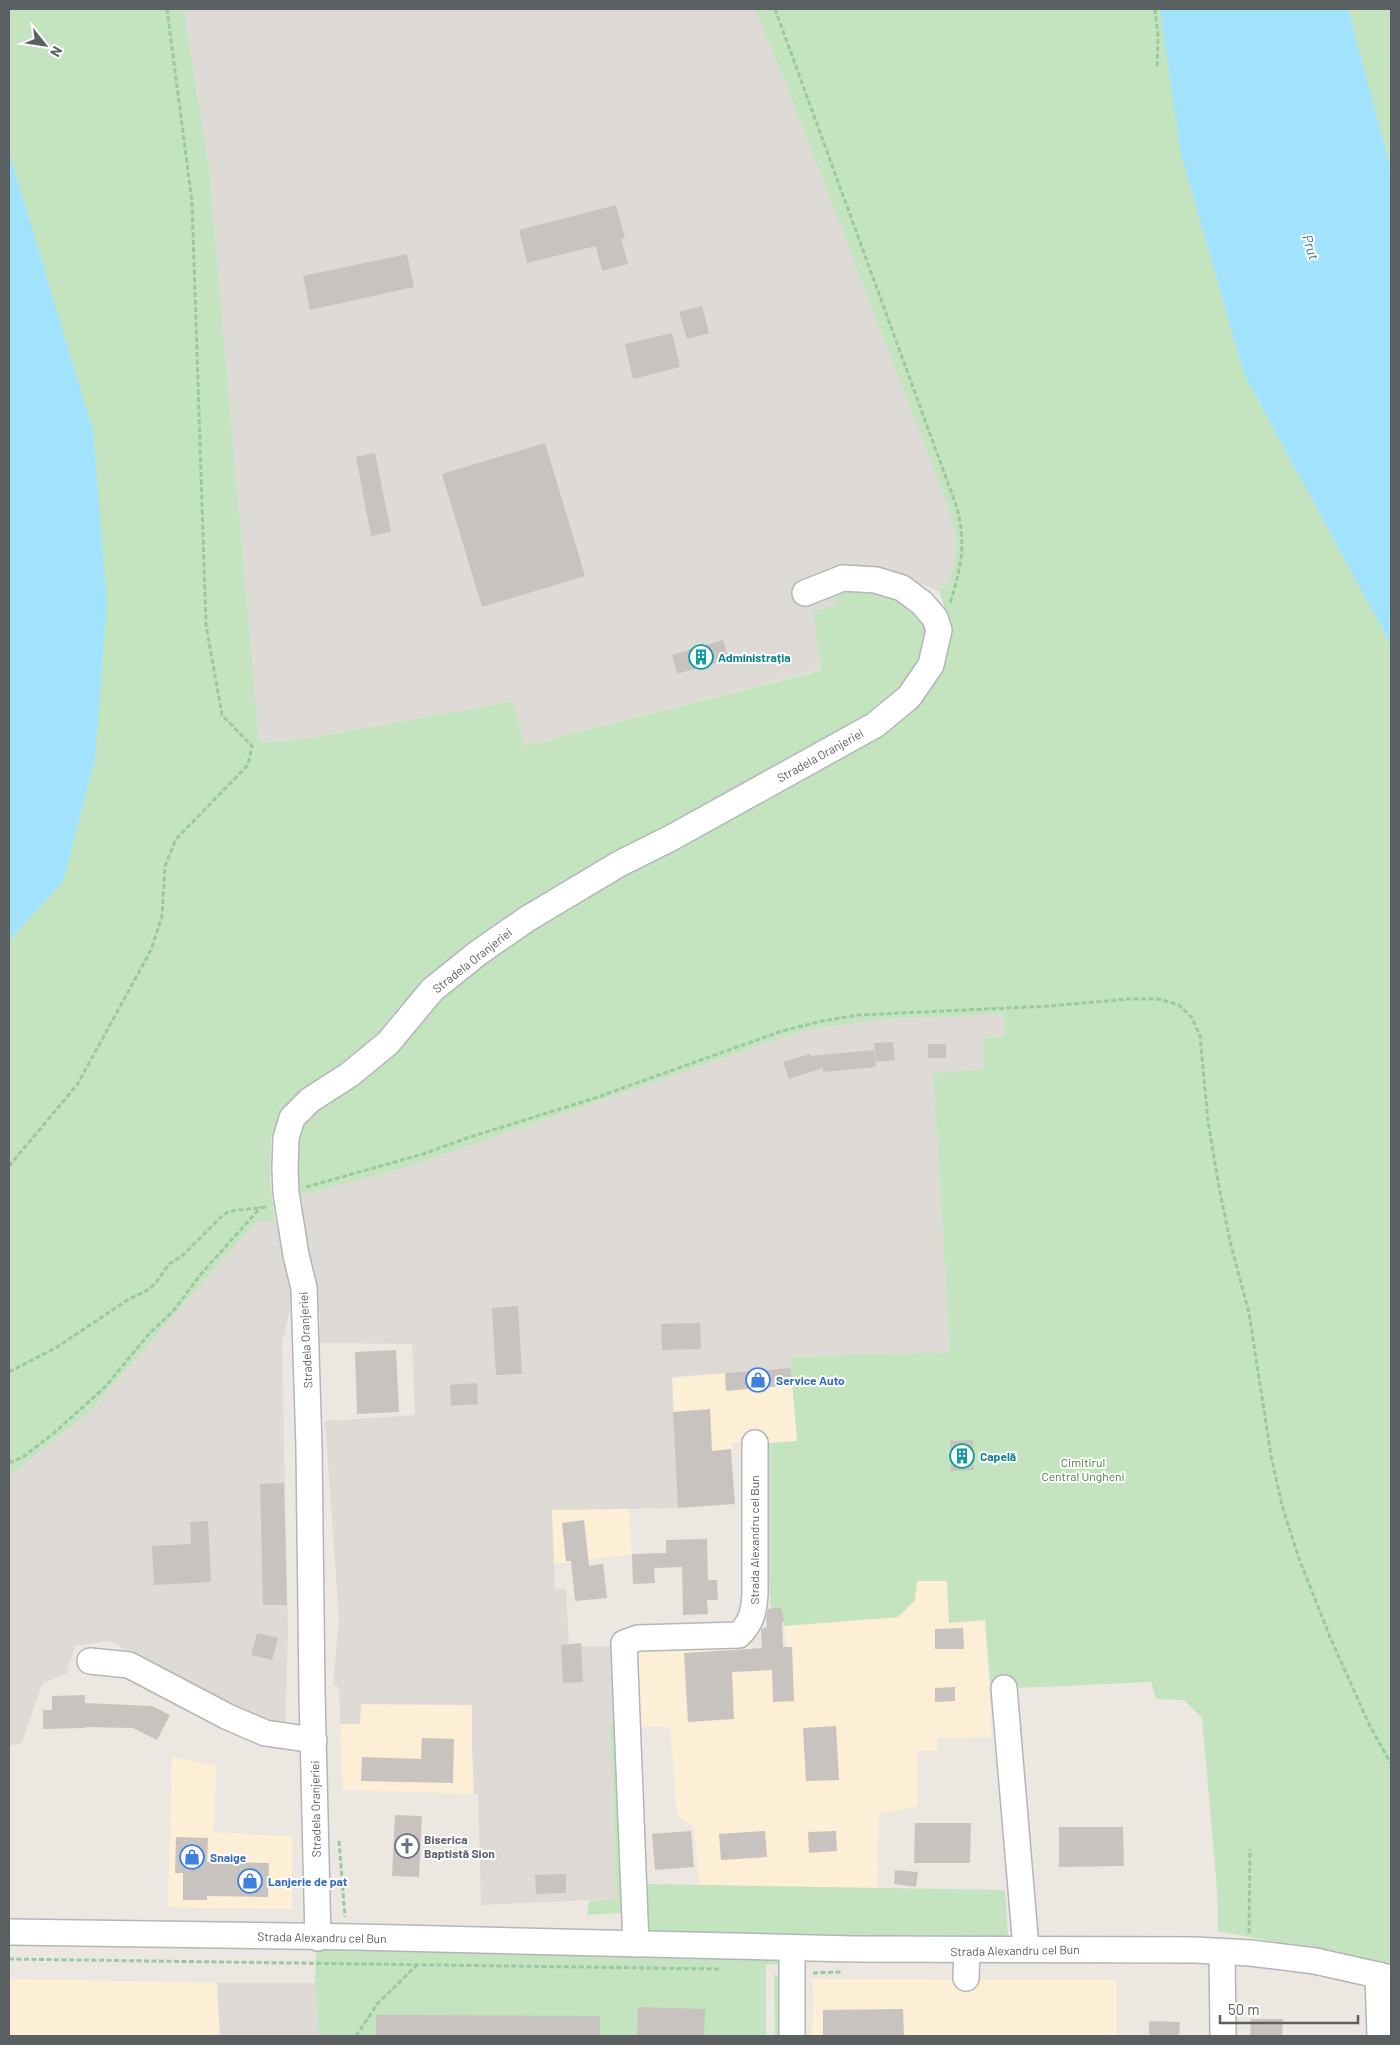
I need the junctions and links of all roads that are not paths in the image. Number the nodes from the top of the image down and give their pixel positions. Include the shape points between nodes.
1 (805, 593) dead end
2 (755, 1443) dead end
3 (90, 1661) dead end
4 (1004, 1688) dead end
5 (314, 1740) junction
6 (9, 1932) edge
7 (318, 1938) junction
8 (636, 1944) junction
9 (1026, 1948) junction
10 (967, 1951) junction
11 (1222, 1953) junction
12 (792, 1960) junction
13 (1385, 1977) edge
14 (966, 1978) dead end
15 (792, 2036) edge
16 (1223, 2036) edge
17 (1380, 2036) edge

1 - 5 street, Stradela Oranjeriei via 843,578 876,580 902,588 922,602 935,618 939,630 931,666 909,698 875,725 619,864 527,919 432,990 388,1043 349,1075 310,1100 292,1118 286,1138 285,1169 287,1200 304,1288
2 - 8 street, Strada Alexandru cel Bun via 755,1594 754,1612 747,1627 738,1635 638,1638 624,1643
3 - 5 street via 129,1664 265,1733
4 - 9 street
5 - 7 street, Stradela Oranjeriei
6 - 7 street, Strada Alexandru cel Bun
7 - 8 street, Strada Alexandru cel Bun
8 - 12 street, Strada Alexandru cel Bun
9 - 10 street, Strada Alexandru cel Bun
9 - 11 street, Strada Alexandru cel Bun
10 - 12 street, Strada Alexandru cel Bun
10 - 14 street
11 - 13 street, Strada Alexandru cel Bun via 1315,1960
11 - 16 street
12 - 15 street
13 - 17 street

